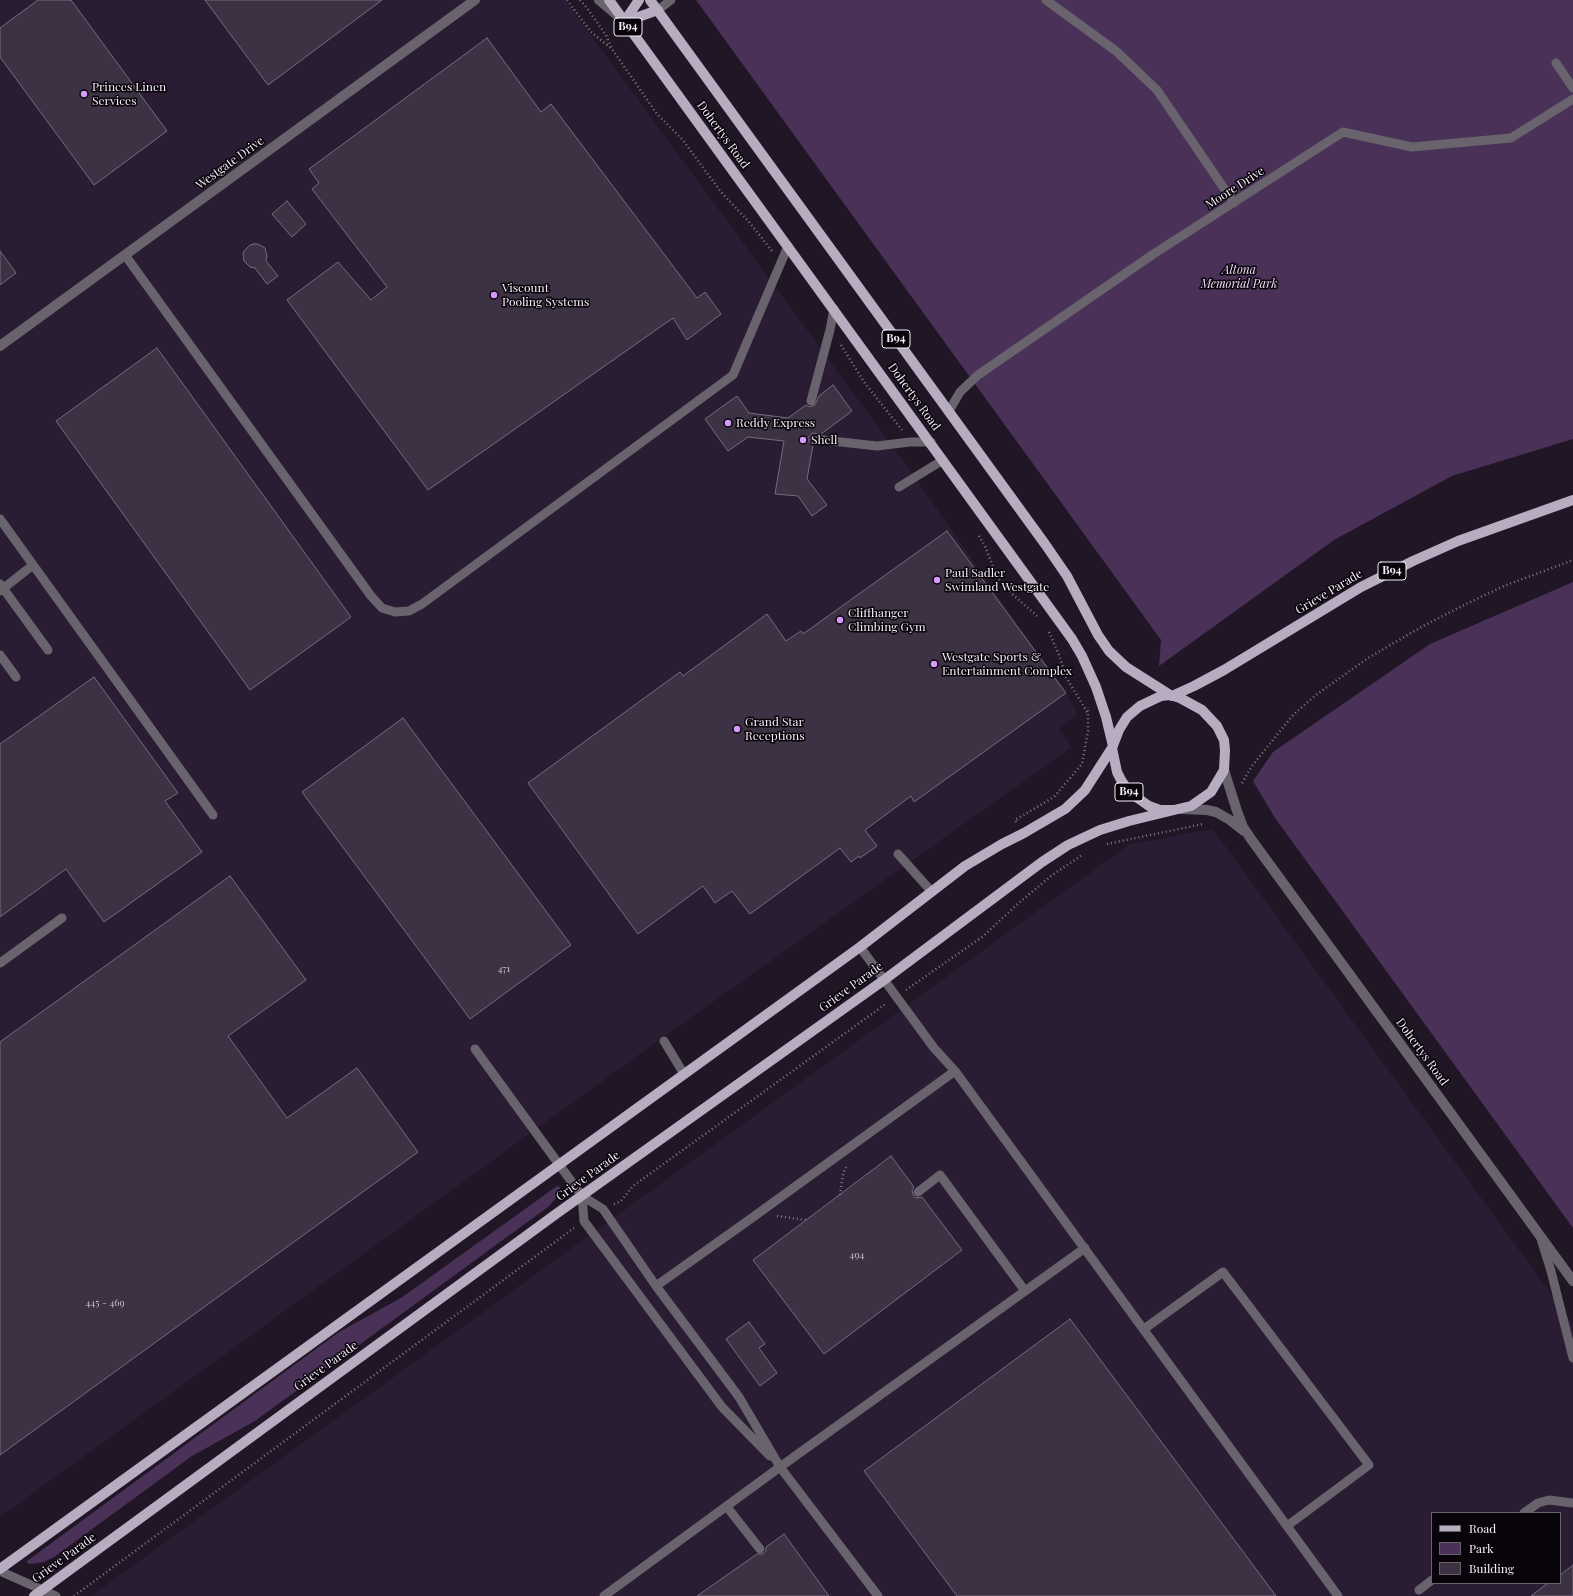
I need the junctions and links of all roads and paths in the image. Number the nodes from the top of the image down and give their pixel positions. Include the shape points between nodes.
1 (475, 0) edge
2 (567, 0) edge
3 (580, 0) edge
4 (599, 0) edge
5 (609, 0) edge
6 (639, 0) edge
7 (650, 0) edge
8 (671, 0) edge
9 (1046, 0) edge
10 (658, 10) junction
11 (624, 22) junction
12 (1556, 63) dead end
13 (1573, 88) edge
14 (1573, 99) edge
15 (1234, 203) junction
16 (788, 246) junction
17 (125, 255) junction
18 (834, 308) junction
19 (0, 346) edge
20 (811, 401) dead end
21 (948, 411) junction
22 (814, 439) dead end
23 (931, 442) junction
24 (943, 460) junction
25 (900, 487) dead end
26 (1573, 500) edge
27 (0, 519) edge
28 (33, 565) junction
29 (1, 588) edge
30 (1048, 631) dead end
31 (48, 650) dead end
32 (0, 655) edge
33 (16, 677) dead end
34 (1171, 696) junction
35 (1112, 747) junction
36 (1225, 766) junction
37 (1177, 809) junction
38 (213, 815) dead end
39 (1024, 833) junction
40 (1251, 839) junction
41 (898, 854) dead end
42 (1042, 862) junction
43 (1051, 876) dead end
44 (932, 892) junction
45 (62, 918) dead end
46 (860, 947) junction
47 (0, 964) edge
48 (884, 980) junction
49 (896, 997) junction
50 (664, 1041) dead end
51 (475, 1050) dead end
52 (955, 1071) junction
53 (684, 1074) junction
54 (856, 1142) junction
55 (558, 1165) junction
56 (633, 1186) dead end
57 (918, 1192) dead end
58 (840, 1195) dead end
59 (582, 1196) junction
60 (772, 1217) dead end
61 (806, 1220) dead end
62 (584, 1221) junction
63 (1538, 1234) junction
64 (1085, 1248) junction
65 (1573, 1281) edge
66 (656, 1286) junction
67 (1025, 1291) junction
68 (1144, 1329) junction
69 (1573, 1358) edge
70 (780, 1467) junction
71 (1573, 1504) edge
72 (727, 1507) junction
73 (1525, 1512) edge
74 (1287, 1526) junction
75 (760, 1549) dead end
76 (0, 1570) edge
77 (1431, 1581) edge
78 (1419, 1590) dead end
79 (38, 1593) edge
80 (56, 1596) edge
81 (74, 1596) edge
82 (604, 1596) edge
83 (878, 1596) edge
84 (1338, 1596) edge

1 - 17 street, Westgate Drive
2 - 3 path via 585,25 612,49 606,35
4 - 11 street
5 - 11 main road, Dohertys Road / B94
6 - 11 main road
7 - 10 main road, Dohertys Road / B94
8 - 10 lane
9 - 15 lane via 1116,51 1156,90
10 - 11 main road
10 - 21 main road, Dohertys Road / B94
11 - 16 main road, Dohertys Road / B94
12 - 13 lane
14 - 15 lane, Moore Drive via 1511,138 1412,147 1343,132
15 - 21 lane, Moore Drive via 1152,255 978,375 960,392
16 - 17 lane via 733,375 422,604 409,611 395,612 382,608 371,596
16 - 18 main road, Dohertys Road / B94
17 - 19 street, Westgate Drive
18 - 20 lane
18 - 23 main road, Dohertys Road / B94
21 - 34 main road, Dohertys Road / B94 via 1056,559 1109,651 1126,667
22 - 23 lane via 877,446
23 - 24 main road, Dohertys Road / B94
24 - 25 lane
24 - 35 main road, Dohertys Road / B94 via 1072,639 1098,692
26 - 34 main road, Grieve Parade / B94 via 1458,541 1413,561 1361,587 1224,670
27 - 28 lane
28 - 29 lane
28 - 38 lane
29 - 31 lane
30 - 39 path via 1066,677 1088,714 1088,731 1082,764 1054,798 1015,820
32 - 33 lane
34 - 35 main road via 1156,698 1132,712 1122,724
34 - 36 main road via 1196,706 1213,720 1224,740
35 - 37 main road, B94 via 1120,780 1129,792 1149,806 1160,810
35 - 39 main road via 1090,783 1073,803
36 - 37 main road, B94 via 1216,786 1204,798 1191,806
36 - 40 street, Dohertys Road via 1237,811
37 - 40 street, Dohertys Road via 1218,813 1237,825
37 - 42 main road, Grieve Parade via 1100,830 1068,845
39 - 44 main road via 977,859
40 - 63 street, Dohertys Road
41 - 44 lane
42 - 43 path
42 - 48 main road, Grieve Parade
44 - 46 main road
45 - 47 lane
46 - 48 lane
46 - 53 main road
48 - 49 lane
48 - 59 main road, Grieve Parade
49 - 52 lane via 934,1048
49 - 56 path
50 - 53 lane
51 - 55 lane
52 - 54 lane
52 - 64 lane
53 - 55 main road
54 - 58 path via 843,1174
54 - 66 lane
55 - 59 lane
55 - 76 main road
57 - 67 lane via 940,1175
59 - 62 lane
59 - 66 lane via 603,1209
59 - 79 main road, Grieve Parade
60 - 61 path
62 - 70 lane via 722,1407
62 - 81 path
63 - 65 street, Dohertys Road
63 - 69 lane via 1547,1257
64 - 67 lane
64 - 68 lane
66 - 70 lane via 739,1397
67 - 70 lane
68 - 74 lane
68 - 74 lane via 1223,1272 1369,1465
70 - 72 lane
70 - 83 lane
71 - 73 lane via 1549,1500 1538,1503
72 - 75 lane
72 - 82 lane
74 - 84 lane
76 - 79 lane
77 - 78 lane
79 - 80 lane

